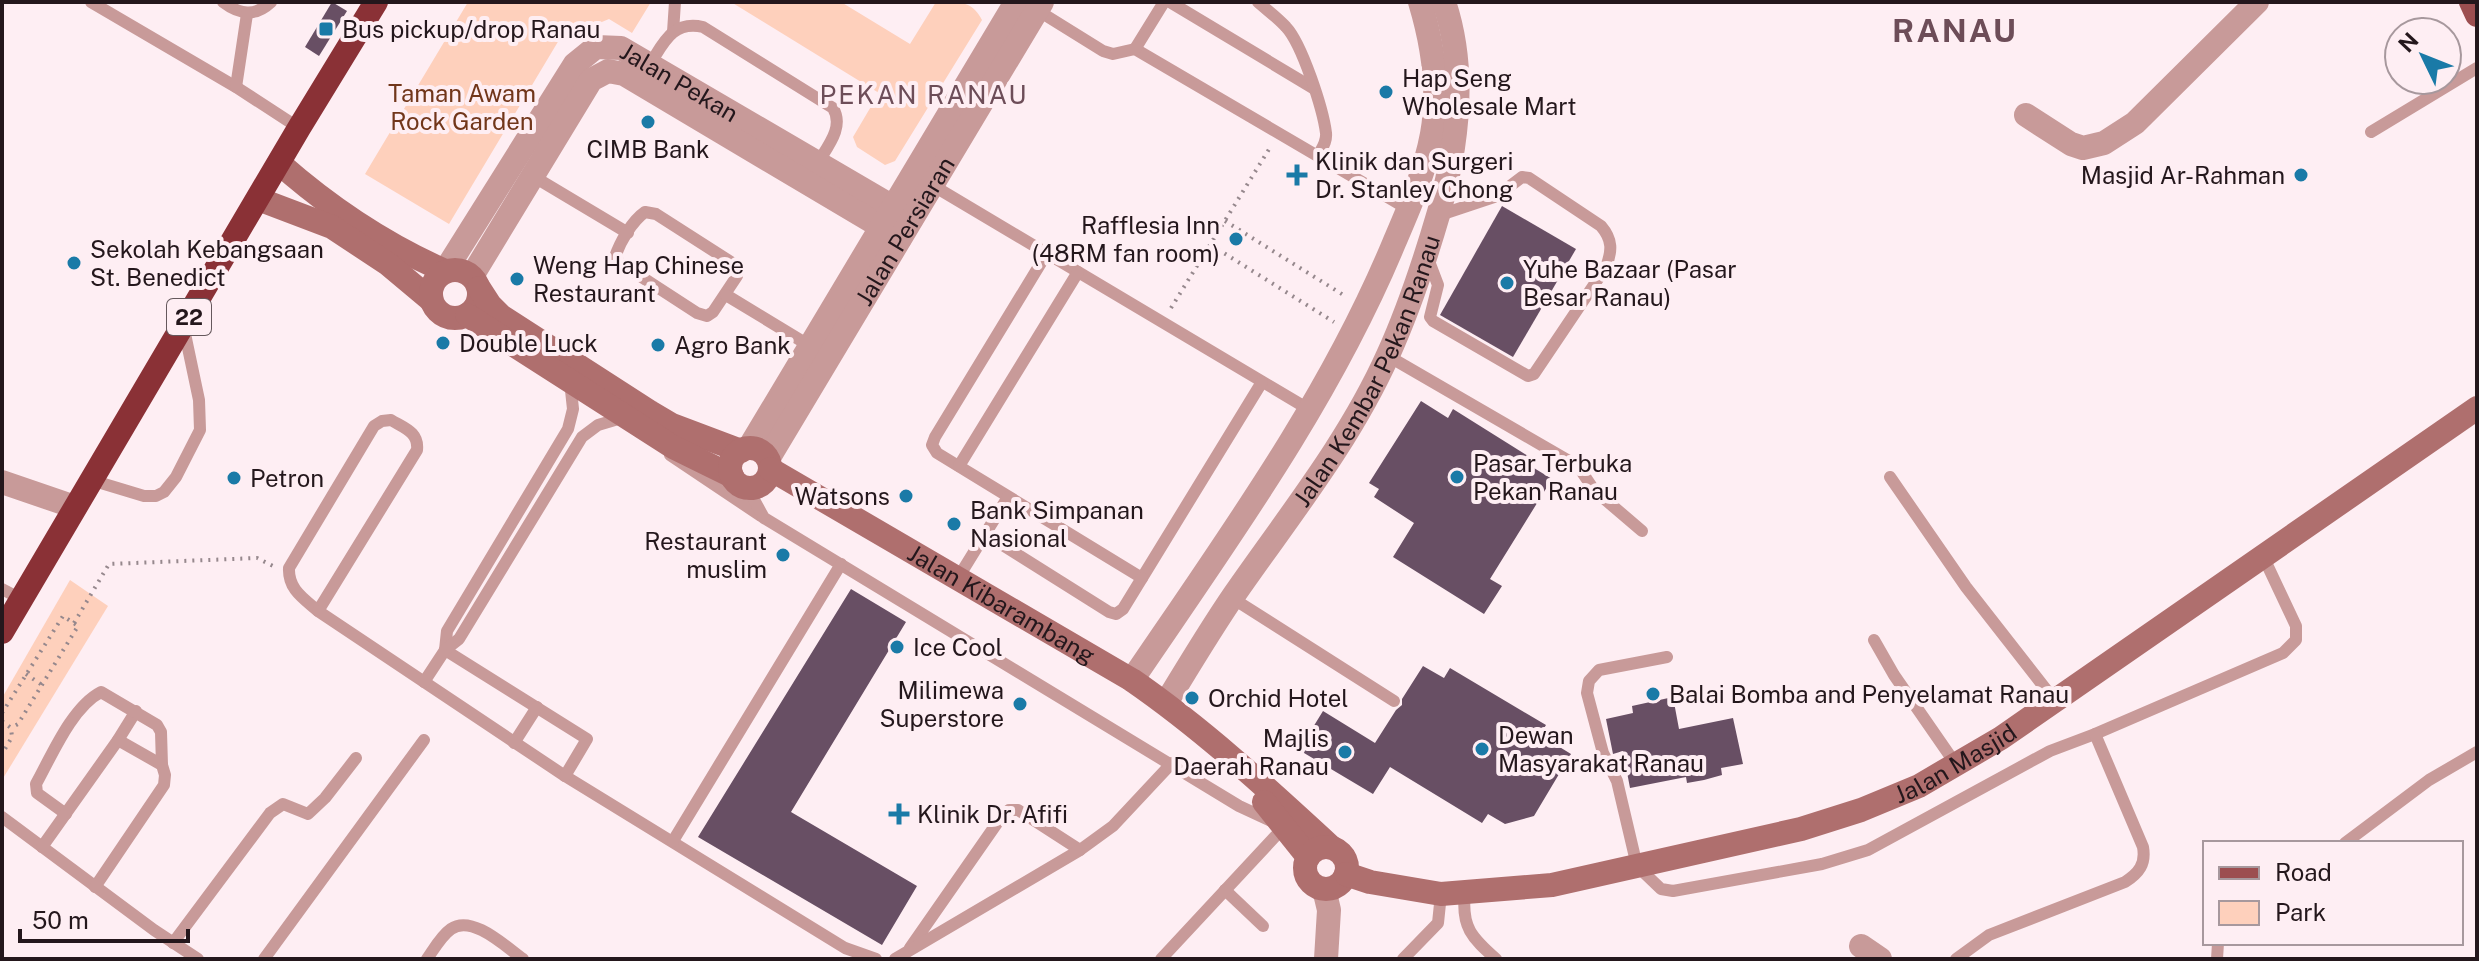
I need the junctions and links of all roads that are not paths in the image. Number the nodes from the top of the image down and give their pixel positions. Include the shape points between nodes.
1 (91, 2) edge
2 (223, 2) edge
3 (271, 2) edge
4 (376, 2) edge
5 (675, 2) edge
6 (1167, 2) edge
7 (1258, 2) edge
8 (1420, 2) edge
9 (1444, 2) edge
10 (2257, 2) edge
11 (2471, 2) edge
12 (1030, 4) edge
13 (247, 14) junction
14 (2477, 15) edge
15 (673, 32) junction
16 (1135, 49) junction
17 (2477, 68) edge
18 (644, 74) junction
19 (236, 87) junction
20 (1313, 88) junction
21 (2026, 115) dead end
22 (299, 128) junction
23 (2371, 132) dead end
24 (1318, 156) junction
25 (279, 163) junction
26 (522, 170) junction
27 (812, 173) junction
28 (932, 185) junction
29 (258, 199) junction
30 (1408, 209) junction
31 (1437, 216) junction
32 (897, 223) junction
33 (628, 233) junction
34 (1047, 253) junction
35 (1426, 254) junction
36 (445, 271) junction
37 (1078, 272) junction
38 (476, 282) junction
39 (726, 295) junction
40 (431, 300) junction
41 (467, 315) junction
42 (184, 326) junction
43 (810, 346) junction
44 (1388, 356) junction
45 (570, 381) junction
46 (1262, 382) junction
47 (2477, 408) edge
48 (1310, 410) junction
49 (625, 416) junction
50 (646, 430) junction
51 (757, 457) junction
52 (959, 466) junction
53 (1890, 477) dead end
54 (91, 480) junction
55 (740, 481) junction
56 (2, 482) edge
57 (1008, 497) junction
58 (75, 507) junction
59 (764, 518) junction
60 (1642, 531) dead end
61 (985, 534) junction
62 (2263, 556) junction
63 (841, 564) junction
64 (958, 578) junction
65 (1142, 578) junction
66 (1201, 578) junction
67 (12, 594) edge
68 (1232, 598) junction
69 (318, 611) junction
70 (2, 632) edge
71 (1874, 640) dead end
72 (445, 650) junction
73 (1667, 657) dead end
74 (1132, 680) junction
75 (424, 682) junction
76 (1394, 701) dead end
77 (2055, 701) junction
78 (1166, 703) junction
79 (537, 707) junction
80 (136, 711) junction
81 (2095, 734) junction
82 (118, 740) junction
83 (424, 740) dead end
84 (514, 743) junction
85 (2477, 752) edge
86 (1224, 754) junction
87 (356, 758) dead end
88 (1172, 763) junction
89 (162, 765) junction
90 (1957, 766) junction
91 (565, 776) junction
92 (66, 814) junction
93 (2, 817) edge
94 (1284, 827) junction
95 (673, 841) junction
96 (2348, 841) edge
97 (42, 847) junction
98 (1331, 847) junction
99 (1080, 850) junction
100 (1308, 857) junction
101 (1637, 866) junction
102 (1346, 874) junction
103 (95, 887) junction
104 (1324, 889) junction
105 (1225, 890) junction
106 (1453, 893) junction
107 (1263, 926) dead end
108 (173, 943) junction
109 (900, 956) edge
110 (198, 959) edge
111 (264, 959) edge
112 (427, 959) edge
113 (523, 959) edge
114 (876, 959) edge
115 (1161, 959) edge
116 (1326, 959) edge
117 (1403, 959) edge
118 (1496, 959) edge
119 (1956, 959) edge

1 - 19 lane
2 - 13 lane
3 - 13 lane
4 - 22 highway, 22
5 - 15 lane
6 - 16 lane
6 - 20 lane
7 - 20 lane via 1287,27
8 - 30 street, Jalan Kembar Pekan Ranau via 1434,63 1435,100 1426,160
9 - 31 street, Jalan Kembar Pekan Ranau via 1454,49 1456,131
10 - 21 street via 2135,123 2104,143 2083,148 2071,144
11 - 14 main road
12 - 16 lane via 1103,51
12 - 28 street, Jalan Persiaran
12 - 32 street, Jalan Persiaran
13 - 19 lane
15 - 18 lane
15 - 27 lane via 682,26 703,27 827,102 837,125
16 - 24 lane
17 - 23 lane
18 - 26 street, Jalan Pekan via 621,48 596,47 585,54 575,64
18 - 27 street, Jalan Pekan
19 - 22 lane
20 - 24 lane via 1326,134
22 - 25 highway, 22
24 - 30 lane
25 - 29 highway, 22
25 - 36 street via 351,220
26 - 33 lane
26 - 36 street, Jalan Pekan
26 - 38 street, Jalan Pekan
27 - 32 street, Jalan Pekan
28 - 32 street, Jalan Persiaran
28 - 34 lane
29 - 40 street via 332,227
29 - 42 highway, 22
30 - 48 street, Jalan Kembar Pekan Ranau via 1365,308
31 - 35 street, Jalan Kembar Pekan Ranau
31 - 35 lane via 1497,196 1522,177 1529,178 1601,226 1612,245 1611,255 1528,376 1433,321 1430,311 1438,285
32 - 43 street, Jalan Persiaran
32 - 51 street, Jalan Persiaran
33 - 39 lane via 645,212 656,214 734,264 737,276
33 - 39 lane via 616,252 617,261 697,313 707,316
34 - 37 lane
34 - 52 lane via 935,437 937,453
35 - 44 street, Jalan Kembar Pekan Ranau
36 - 38 street via 459,270
36 - 40 street via 433,283
37 - 46 lane
37 - 52 lane
38 - 41 street via 478,304
38 - 51 street, Jalan Kibarambang via 501,316 650,412
39 - 43 lane
40 - 41 street via 445,316
41 - 45 street
42 - 54 highway, 22
42 - 54 lane via 200,430 176,477 156,496
43 - 51 street, Jalan Persiaran
44 - 60 lane via 1569,461
44 - 68 street, Jalan Kembar Pekan Ranau via 1328,461
45 - 49 street
45 - 72 lane via 573,409 568,429 447,631
46 - 48 lane
46 - 65 lane
47 - 62 street, Jalan Masjid
48 - 66 street, Jalan Kembar Pekan Ranau
49 - 50 street
49 - 72 lane via 582,437 459,639
50 - 55 street
50 - 59 lane via 673,459
51 - 55 street via 731,464
51 - 55 street via 765,481 753,487
51 - 64 street, Jalan Kibarambang
52 - 57 lane
53 - 77 lane via 1966,587
54 - 58 highway, 22
55 - 59 lane
56 - 58 street
57 - 61 lane
57 - 65 lane
58 - 67 highway, 22
59 - 63 lane
61 - 64 lane
61 - 65 lane via 1116,614
62 - 77 street, Jalan Masjid
62 - 81 lane via 2296,626 2292,647
63 - 88 lane
63 - 95 lane
64 - 74 street, Jalan Kibarambang
66 - 68 street
66 - 74 street, Jalan Kembar Pekan Ranau
67 - 70 highway, 22
68 - 76 lane
68 - 78 street, Jalan Kembar Pekan Ranau
69 - 69 lane via 417,450 414,434 391,420 374,426 289,568 294,590
69 - 75 lane
71 - 90 lane
72 - 75 lane
72 - 79 lane
73 - 101 lane via 1599,670 1587,693 1603,753 1617,781
74 - 78 street, Jalan Kibarambang
75 - 84 lane
77 - 90 street, Jalan Masjid
78 - 86 street, Jalan Kibarambang
79 - 84 lane
79 - 91 lane via 587,739
80 - 82 lane
80 - 89 lane via 161,732
80 - 92 lane via 101,692 79,709 36,784 37,793
81 - 101 lane via 2021,765 1868,850 1822,864 1673,891 1661,889
81 - 119 lane via 2143,847 2142,867 2125,882 1989,935
82 - 89 lane
82 - 92 lane
83 - 111 lane
84 - 91 lane
85 - 96 lane via 2429,780
86 - 94 street, Jalan Kibarambang
86 - 98 street, Jalan Kibarambang
87 - 108 lane via 308,814 283,804 270,813
88 - 94 lane via 1239,806
88 - 99 lane via 1113,826
89 - 103 lane via 164,785
90 - 101 street, Jalan Masjid via 1890,800 1831,820
91 - 95 lane
92 - 97 lane
93 - 97 lane
94 - 100 street, Jalan Kibarambang
94 - 105 lane
95 - 114 lane via 845,948
97 - 103 lane
98 - 100 street via 1318,848
98 - 102 street via 1346,861
99 - 109 lane
99 - 109 lane via 1018,810 1009,810
100 - 104 street via 1307,878
101 - 106 street, Jalan Masjid via 1552,885
102 - 104 street via 1337,885
102 - 106 street, Jalan Masjid
103 - 108 lane
104 - 116 street via 1329,910
105 - 107 lane
105 - 115 lane
106 - 117 lane via 1438,923
106 - 118 lane via 1472,938
108 - 110 lane
112 - 113 lane via 453,928 464,925 476,927

